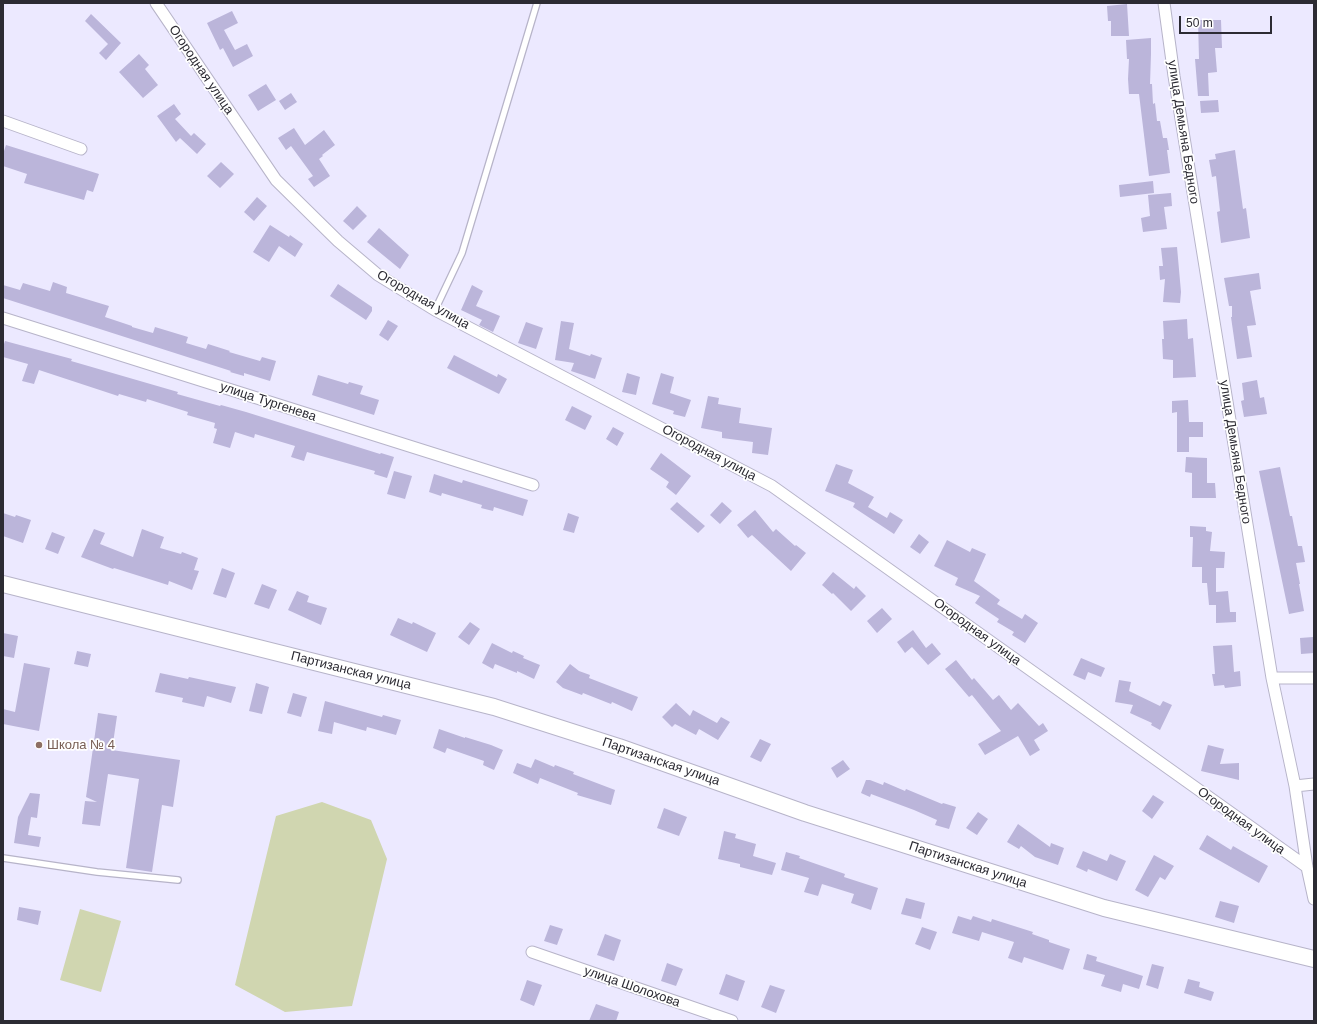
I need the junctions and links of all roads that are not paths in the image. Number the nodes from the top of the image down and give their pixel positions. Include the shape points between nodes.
1 (156, 3) edge
2 (537, 3) edge
3 (1164, 3) edge
4 (3, 121) edge
5 (81, 149) dead end
6 (435, 310) junction
7 (3, 318) edge
8 (533, 485) dead end
9 (3, 584) edge
10 (1272, 678) junction
11 (1314, 678) edge
12 (1314, 784) edge
13 (1295, 786) junction
14 (3, 858) edge
15 (1307, 868) junction
16 (178, 880) dead end
17 (1314, 899) edge
18 (532, 952) dead end
19 (1314, 959) edge
20 (732, 1021) edge

1 - 6 street, Огородная улица via 276,180 338,241 378,275
2 - 6 lane via 462,253
3 - 10 street, улица Демьяна Бедного
4 - 5 street
6 - 15 street, Огородная улица via 772,486
7 - 8 street, улица Тургенева
9 - 19 street, Партизанская улица via 494,707 619,747 805,813 1104,908
10 - 11 street
10 - 13 street, улица Демьяна Бедного
12 - 13 street
13 - 15 street, улица Демьяна Бедного
14 - 16 lane via 98,872
15 - 17 street, улица Демьяна Бедного
18 - 20 street, улица Шолохова

